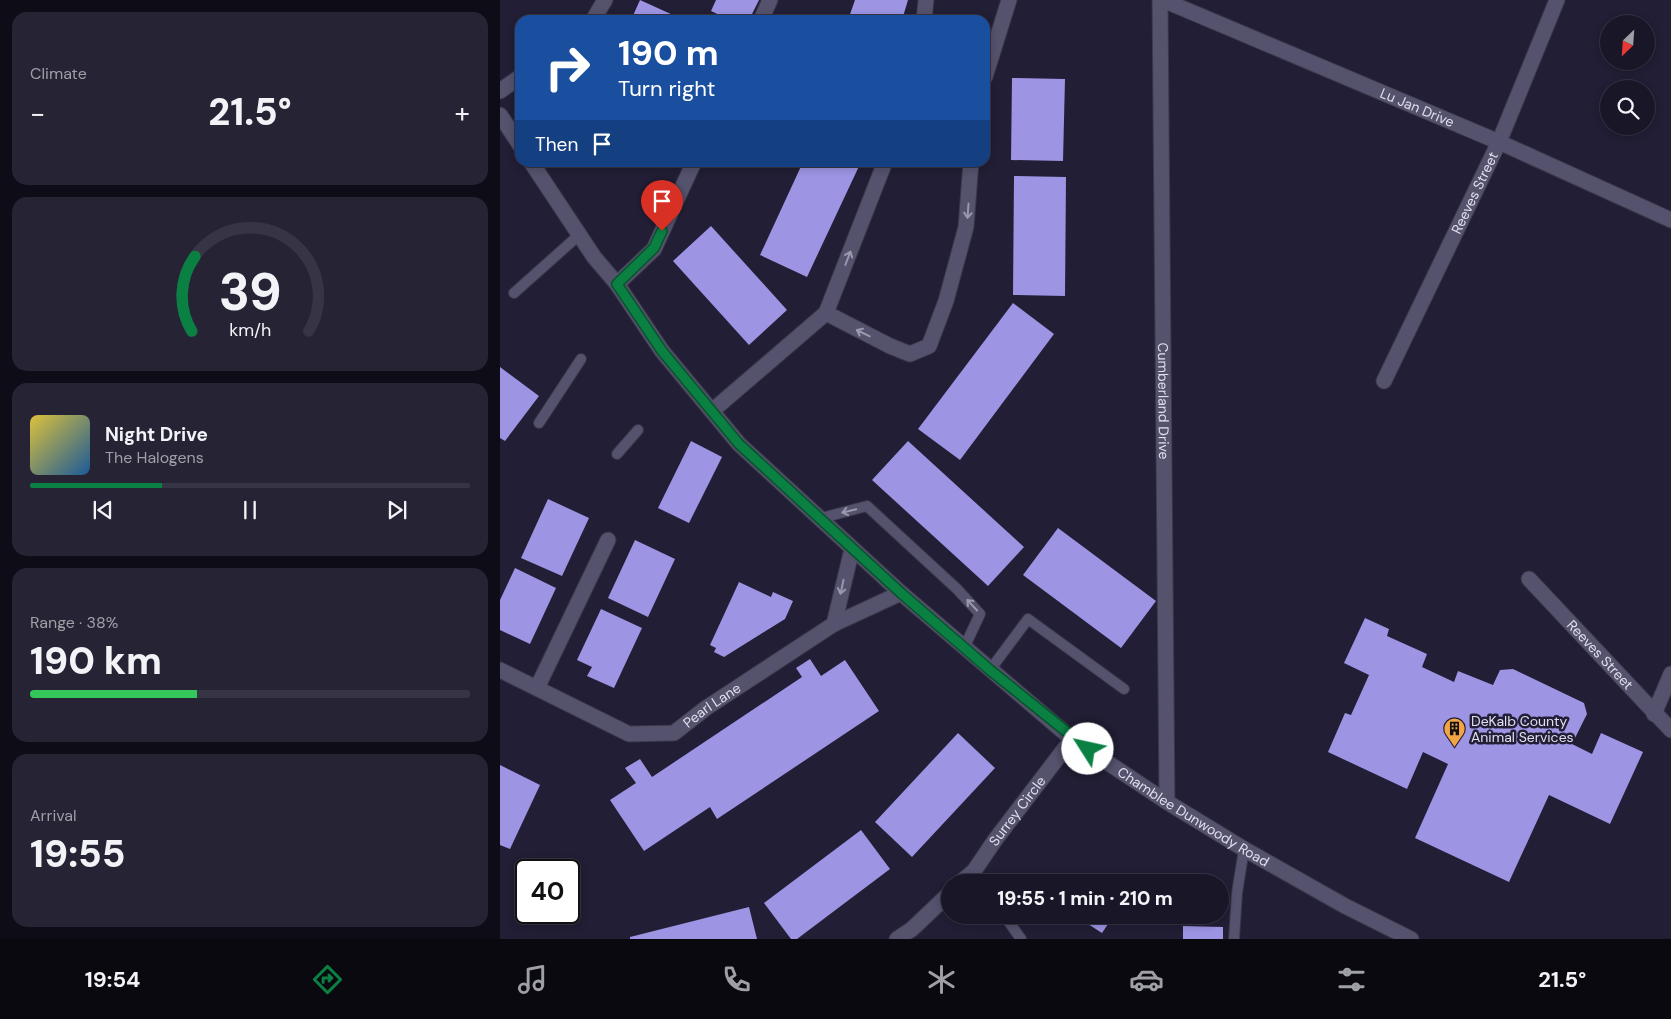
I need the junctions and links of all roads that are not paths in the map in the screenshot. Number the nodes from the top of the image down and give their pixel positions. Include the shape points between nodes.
1 (605, 0) edge
2 (770, 0) edge
3 (926, 0) edge
4 (1009, 0) edge
5 (1162, 0) edge
6 (1557, 0) edge
7 (596, 15) edge
8 (763, 15) edge
9 (924, 15) edge
10 (990, 61) edge
11 (515, 80) edge
12 (500, 91) edge
13 (500, 115) edge
14 (515, 138) edge
15 (1499, 142) junction
16 (534, 167) edge
17 (692, 167) edge
18 (883, 167) edge
19 (971, 167) edge
20 (1671, 220) edge
21 (579, 235) junction
22 (617, 284) junction
23 (514, 292) dead end
24 (831, 316) junction
25 (581, 359) dead end
26 (1384, 382) dead end
27 (712, 411) junction
28 (540, 423) dead end
29 (638, 430) dead end
30 (616, 454) dead end
31 (818, 519) junction
32 (608, 540) dead end
33 (852, 549) junction
34 (1529, 580) dead end
35 (901, 593) junction
36 (834, 624) junction
37 (964, 648) junction
38 (500, 670) edge
39 (990, 670) junction
40 (1671, 674) edge
41 (537, 688) junction
42 (1124, 689) dead end
43 (1654, 714) junction
44 (1671, 730) edge
45 (1072, 739) junction
46 (1167, 802) junction
47 (1244, 849) junction
48 (979, 874) edge
49 (941, 902) edge
50 (1010, 924) edge
51 (1408, 938) edge
52 (897, 939) edge
53 (1021, 939) edge
54 (1234, 939) edge

1 - 7 street
2 - 8 street
3 - 9 street
4 - 10 street
5 - 15 street, Lu Jan Drive
5 - 46 street, Cumberland Drive
6 - 15 street, Reeves Street
11 - 12 street
13 - 14 street
15 - 20 street, Lu Jan Drive
15 - 26 street, Reeves Street
16 - 21 street, Chamblee Dunwoody Road
17 - 22 street via 654,248
24 -> 18 street
19 -> 24 street via 966,227 946,301 929,346 910,354
21 - 22 street, Chamblee Dunwoody Road
21 - 23 lane
22 - 27 street, Chamblee Dunwoody Road via 662,351
24 - 27 street
25 - 28 lane
27 - 31 street, Chamblee Dunwoody Road via 739,444
29 - 30 lane
31 - 33 street, Chamblee Dunwoody Road
37 -> 31 lane via 980,614 866,506
32 - 41 street
33 - 35 street, Chamblee Dunwoody Road
33 -> 36 street
34 - 43 street, Reeves Street
35 - 36 street, Pearl Lane
35 - 37 street, Chamblee Dunwoody Road
36 - 41 street, Pearl Lane via 706,708 674,733 629,734
37 - 39 street, Chamblee Dunwoody Road
38 - 41 street, Pearl Lane
39 - 42 lane via 1028,619
39 - 45 street, Chamblee Dunwoody Road
40 - 43 street
43 - 44 street, Reeves Street
45 - 46 street, Chamblee Dunwoody Road
45 - 48 street, Surrey Circle via 994,840
46 - 47 street, Chamblee Dunwoody Road
47 - 51 street, Chamblee Dunwoody Road
47 - 54 lane via 1236,893
49 - 52 street
50 - 53 lane

